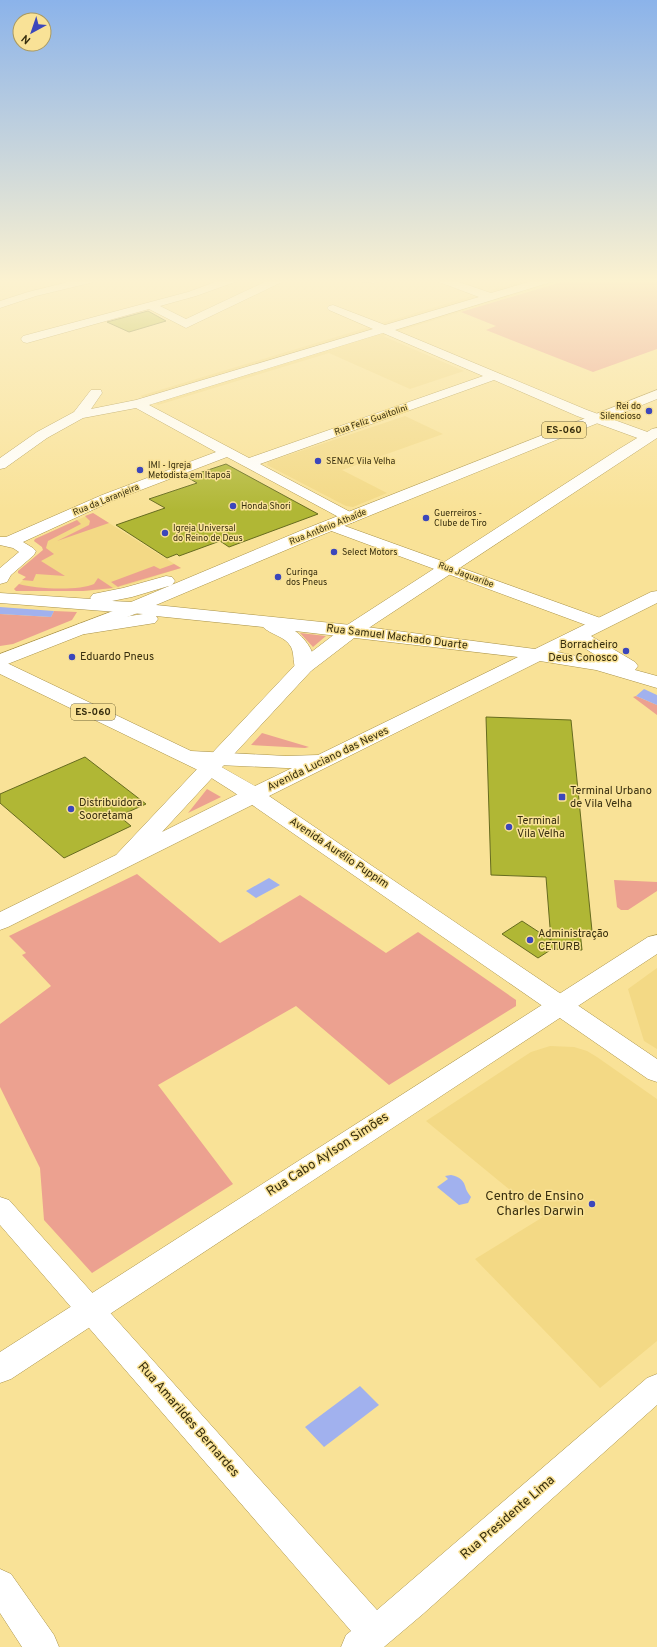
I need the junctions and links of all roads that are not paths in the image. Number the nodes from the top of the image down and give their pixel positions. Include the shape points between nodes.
1 (293, 357) edge
2 (449, 357) edge
3 (494, 376) junction
4 (96, 393) dead end
5 (657, 394) edge
6 (138, 404) junction
7 (78, 415) junction
8 (595, 418) junction
9 (652, 435) edge
10 (228, 452) junction
11 (248, 463) junction
12 (0, 465) edge
13 (350, 518) junction
14 (331, 526) junction
15 (306, 535) junction
16 (5, 541) edge
17 (446, 568) junction
18 (1, 579) dead end
19 (657, 596) edge
20 (0, 598) edge
21 (40, 601) junction
22 (134, 608) junction
23 (200, 615) junction
24 (260, 622) junction
25 (600, 624) junction
26 (85, 628) junction
27 (351, 631) junction
28 (578, 636) junction
29 (541, 654) junction
30 (0, 661) edge
31 (0, 667) edge
32 (304, 668) junction
33 (654, 680) edge
34 (332, 757) junction
35 (213, 763) junction
36 (254, 795) junction
37 (123, 862) junction
38 (0, 922) edge
39 (657, 943) edge
40 (560, 1004) junction
41 (657, 1072) edge
42 (0, 1207) edge
43 (91, 1309) junction
44 (0, 1369) edge
45 (657, 1387) edge
46 (0, 1585) edge
47 (367, 1640) edge
48 (42, 1647) edge

1 - 6 street
2 - 3 street
3 - 8 street
3 - 11 street, Rua Feliz Guaitolini
4 - 7 street
5 - 8 main road, Rua Antônio Athaíde / ES-060
6 - 7 street
6 - 10 street
7 - 12 street via 42,435
8 - 9 street
8 - 13 main road, Rua Antônio Athaíde / ES-060
9 - 17 main road
10 - 11 street
10 - 16 street, Rua da Laranjeira via 107,498
11 - 13 street
13 - 14 main road, Rua Antônio Athaíde / ES-060
14 - 15 main road, Rua Antônio Athaíde / ES-060
14 - 17 street, Rua Jaguaribe
15 - 21 main road via 126,593 93,599
15 - 22 main road, Rua Antônio Athaíde
16 - 18 street, Rua da Laranjeira via 24,547 28,551 4,573
17 - 25 street, Rua Jaguaribe
17 - 27 main road
19 - 25 main road, Avenida Luciano das Neves
20 - 21 main road
21 - 22 main road, Rua Samuel Machado Duarte
22 - 23 main road, Rua Samuel Machado Duarte
22 - 26 main road, Rua Antônio Athaíde
23 - 24 main road, Rua Samuel Machado Duarte
23 - 26 main road
24 - 27 main road, Rua Samuel Machado Duarte
24 - 32 main road via 286,632 295,639 304,653
25 - 28 main road, Avenida Luciano das Neves
26 - 30 main road, Rua Antônio Athaíde
27 - 29 main road, Rua Samuel Machado Duarte
27 - 32 main road
28 - 29 main road, Avenida Luciano das Neves
28 - 33 main road
29 - 33 main road, Rua Samuel Machado Duarte via 598,665
29 - 34 main road, Avenida Luciano das Neves
31 - 35 main road, Avenida Aurélio Puppim / ES-060 via 185,757
32 - 35 main road
34 - 35 main road via 296,762
34 - 36 main road, Avenida Luciano das Neves
35 - 36 main road, Avenida Aurélio Puppim
35 - 37 main road
36 - 37 main road, Avenida Luciano das Neves
36 - 40 main road, Avenida Aurélio Puppim
37 - 38 main road, Avenida Luciano das Neves
39 - 40 main road, Rua Cabo Aylson Simões
40 - 41 main road, Avenida Aurélio Puppim
40 - 43 main road, Rua Cabo Aylson Simões
42 - 43 street, Rua Amarildes Bernardes
43 - 44 main road, Rua Cabo Aylson Simões
43 - 47 street, Rua Amarildes Bernardes
45 - 47 street, Rua Presidente Lima
46 - 48 street

